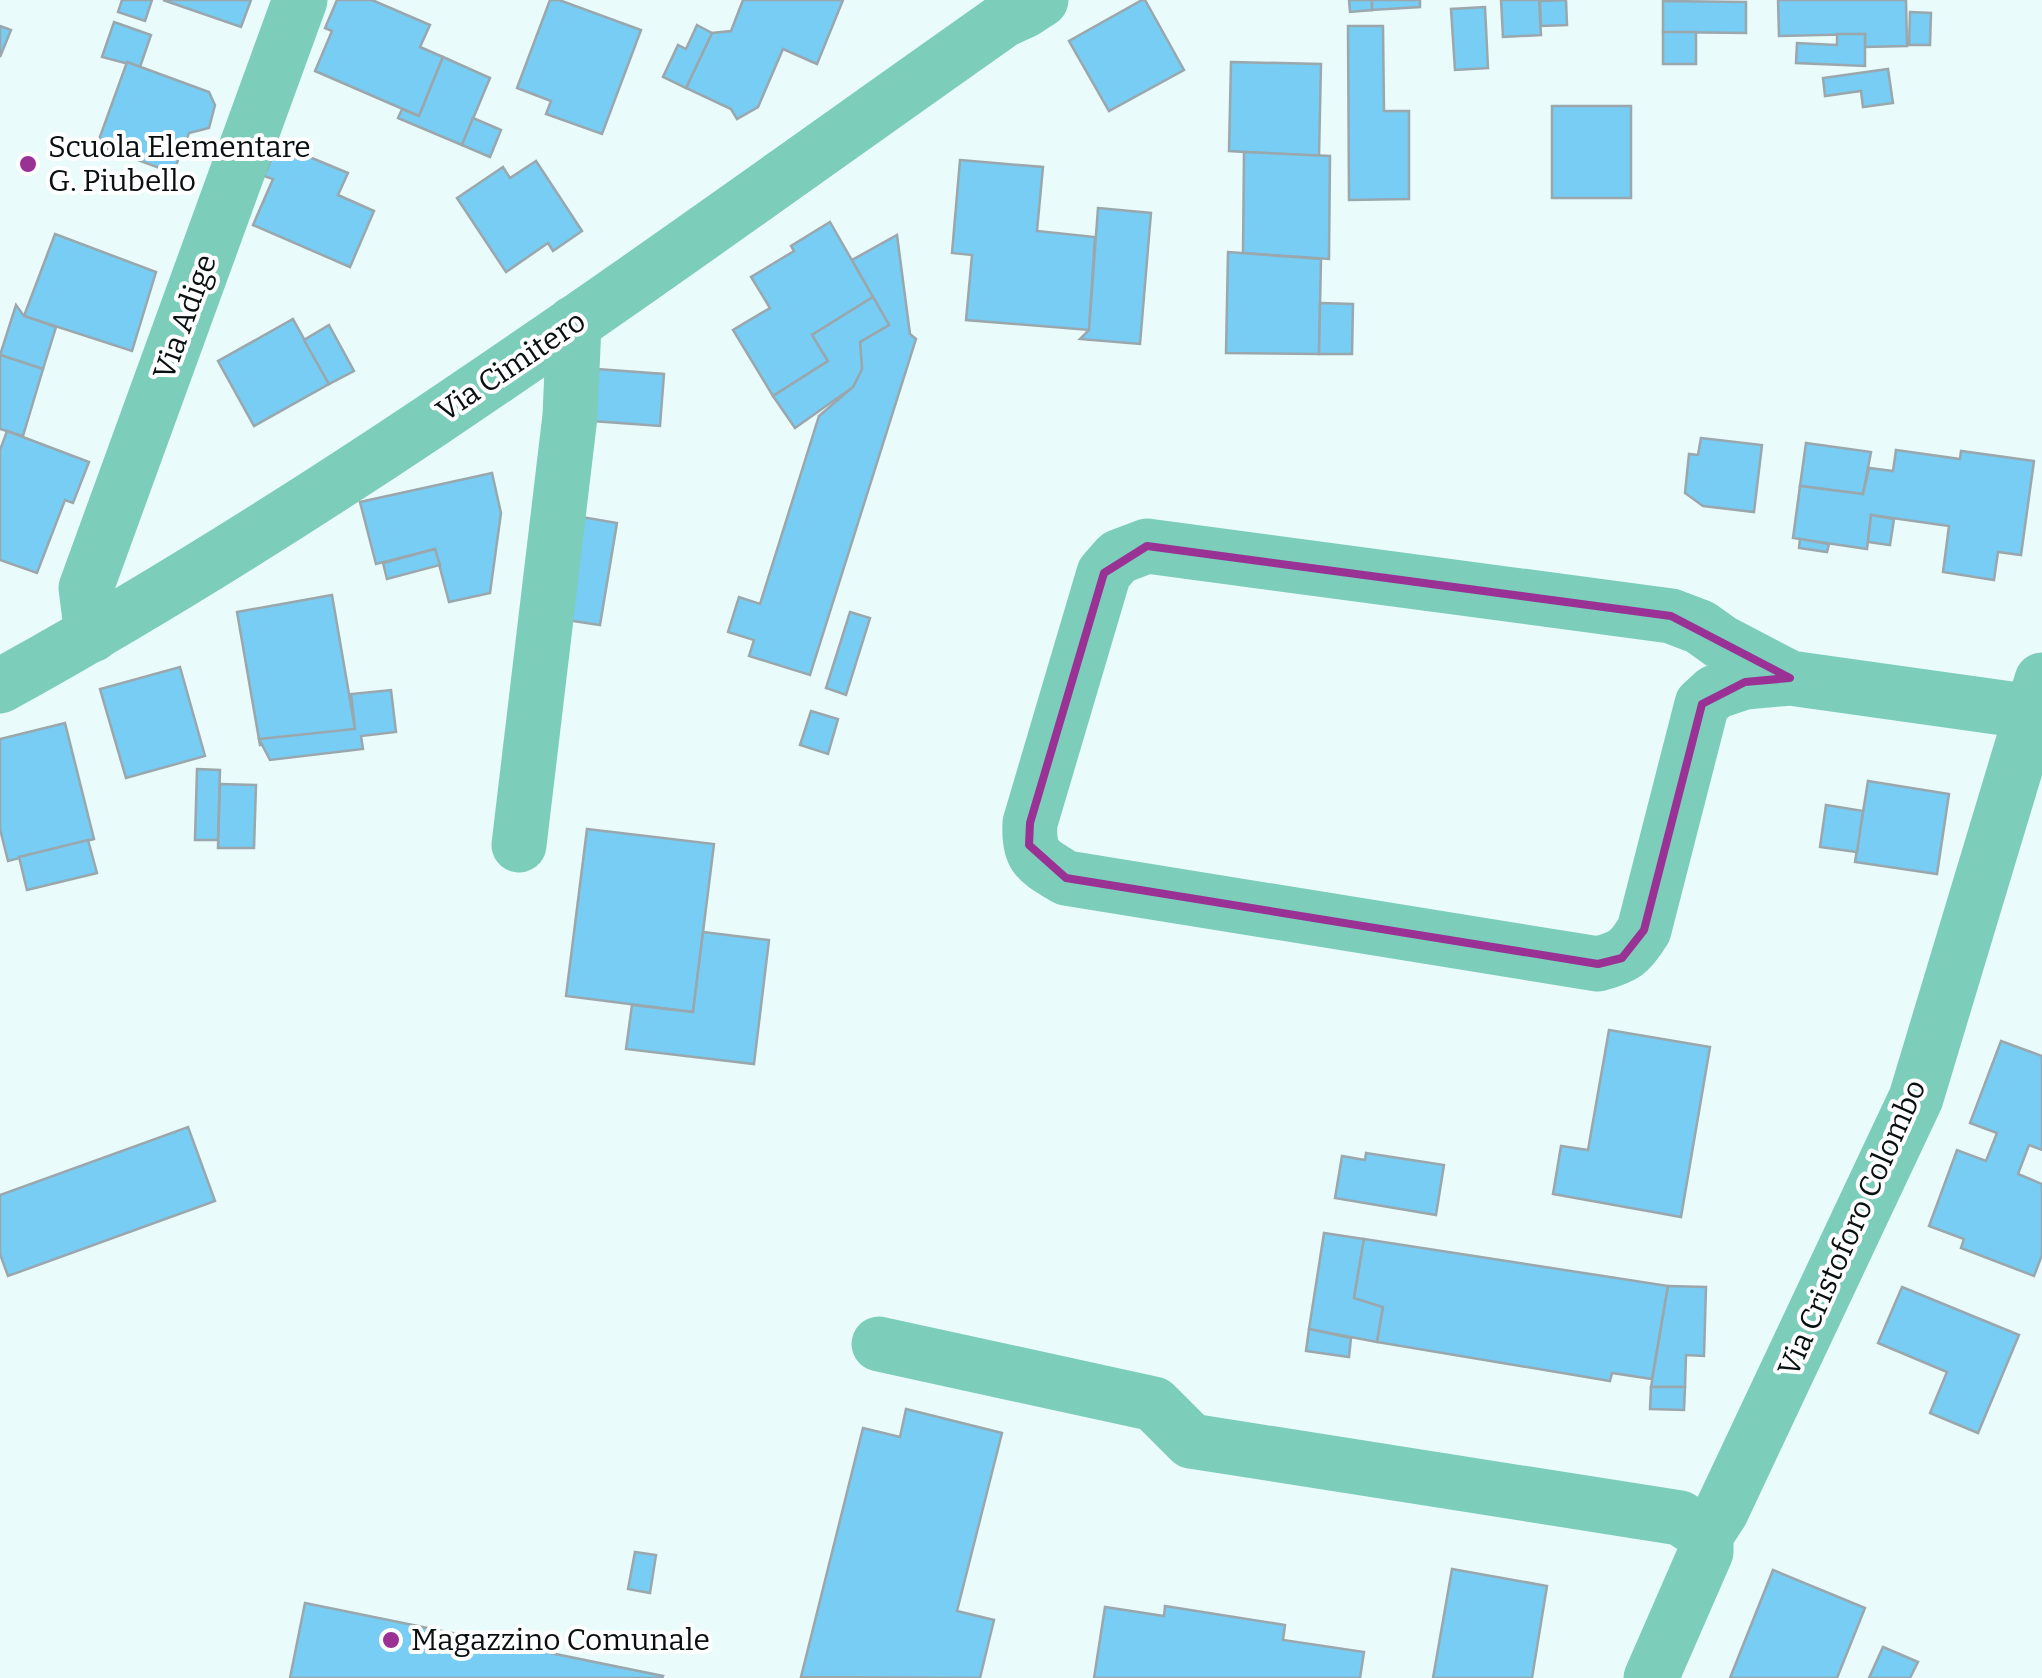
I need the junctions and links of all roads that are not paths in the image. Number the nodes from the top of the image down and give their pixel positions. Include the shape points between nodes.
1 (300, 0) edge
2 (1020, 7) edge
3 (574, 323) junction
4 (1700, 627) junction
5 (92, 635) junction
6 (1790, 678) junction
7 (0, 686) edge
8 (2037, 696) edge
9 (1702, 704) junction
10 (519, 845) dead end
11 (878, 1344) dead end
12 (1706, 1535) junction
13 (1651, 1678) edge

1 - 5 street, Via Adige via 86,588
2 - 3 street, Via Cimitero
3 - 5 street, Via Cimitero via 342,482
3 - 10 street via 570,416
4 - 6 street
4 - 9 street via 1707,655
4 - 9 street via 1671,616 1147,546 1118,557 1104,573 1029,845 1040,862 1066,878 1598,964 1622,958 1644,930
5 - 7 street, Via Cimitero
6 - 8 street
6 - 9 street via 1745,682
8 - 12 street, Via Cristoforo Colombo via 1916,1098
11 - 12 street via 1154,1404 1191,1442 1680,1518
12 - 13 street, Via Cristoforo Colombo via 1706,1552

